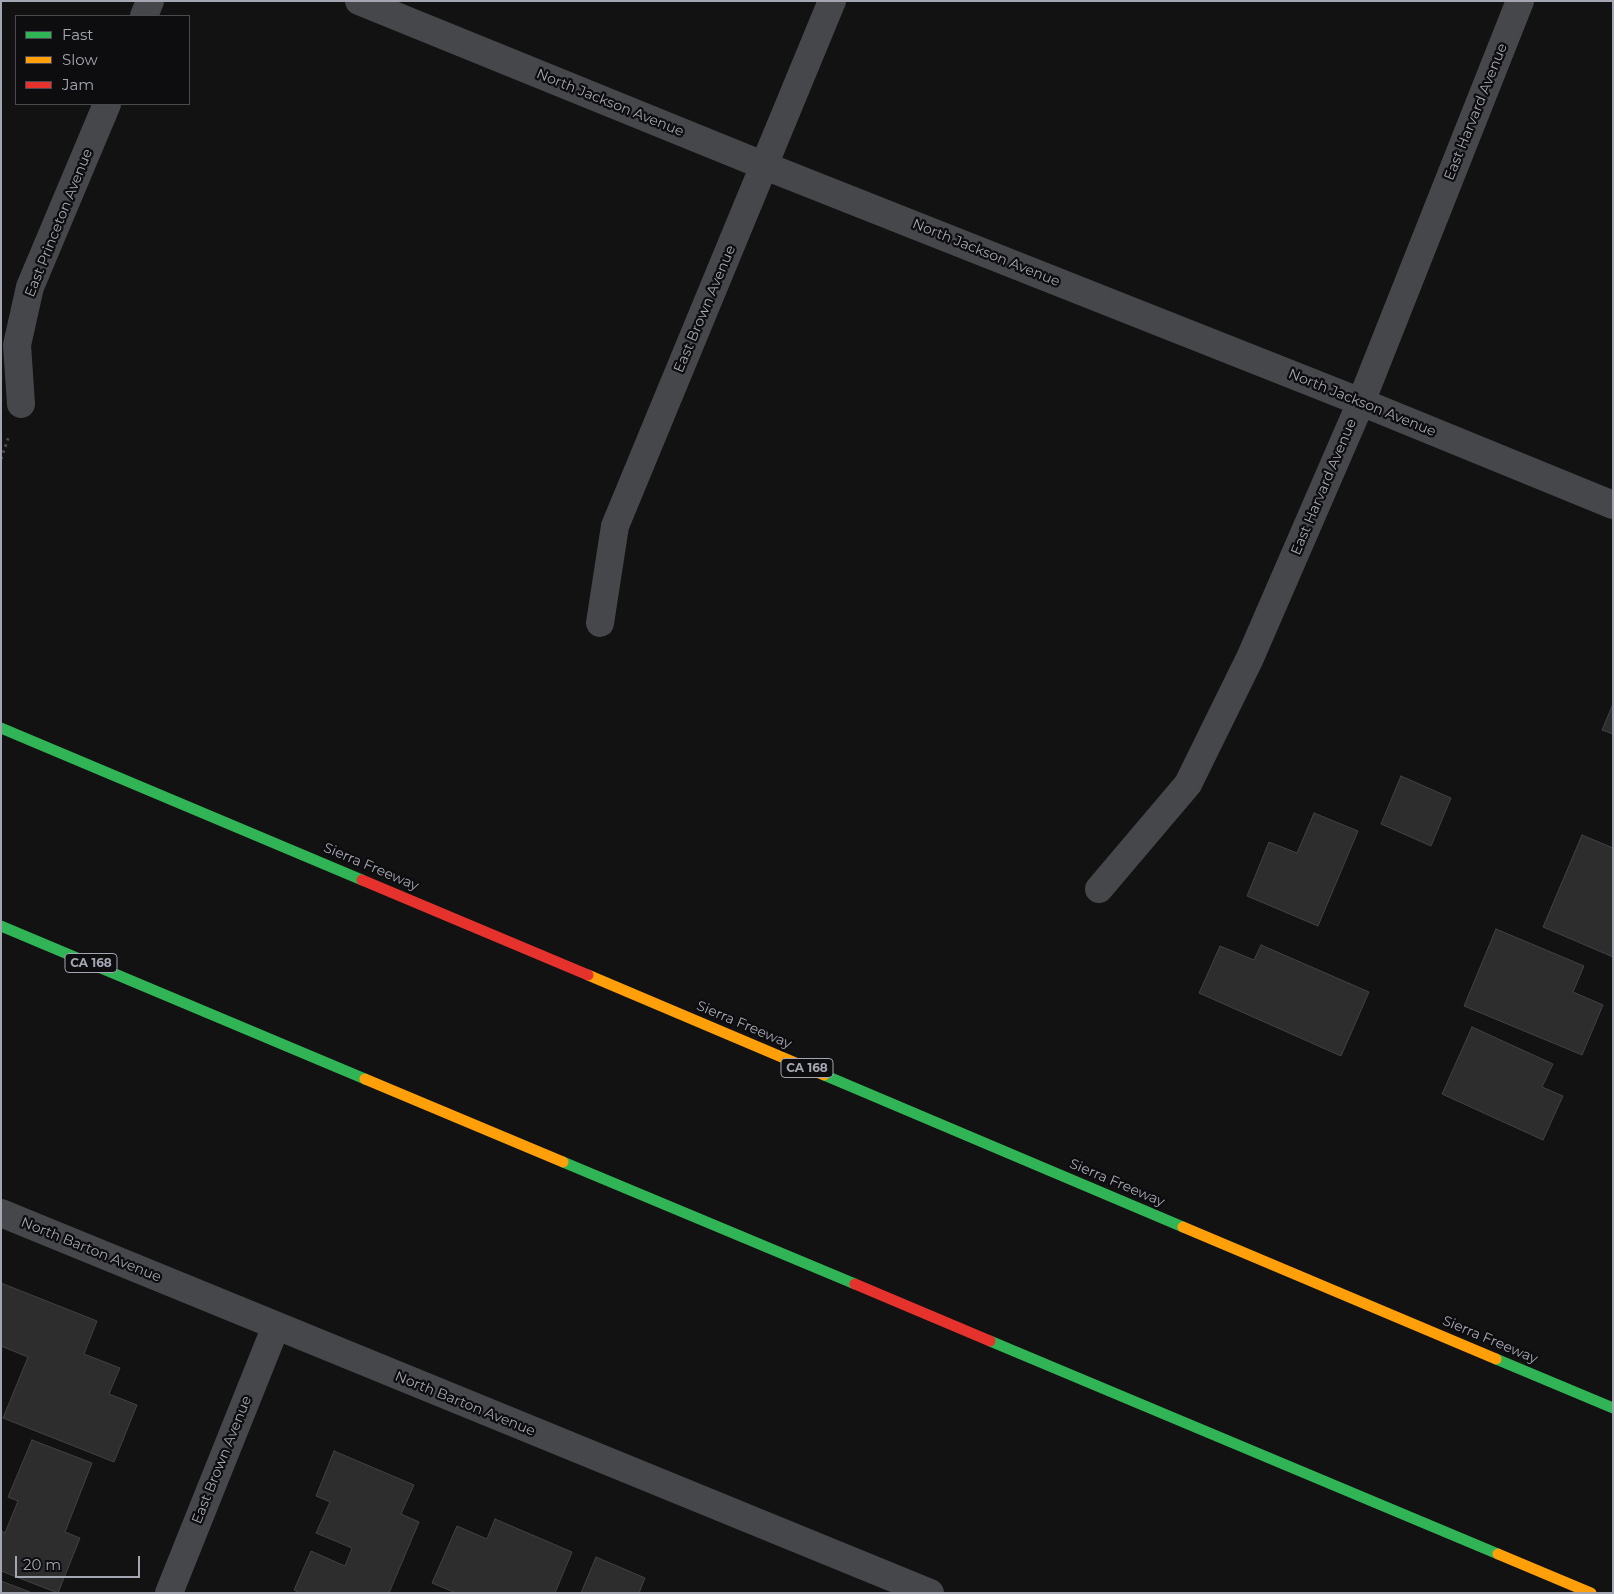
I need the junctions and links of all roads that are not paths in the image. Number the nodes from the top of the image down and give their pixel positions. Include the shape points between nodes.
1 (150, 1) edge
2 (358, 1) edge
3 (832, 1) edge
4 (1520, 1) edge
5 (144, 15) edge
6 (107, 105) edge
7 (765, 166) junction
8 (1361, 402) junction
9 (21, 404) dead end
10 (1613, 505) edge
11 (600, 623) dead end
12 (1, 728) edge
13 (1099, 889) dead end
14 (1, 926) edge
15 (68, 967) dead end
16 (181, 1001) junction
17 (1, 1213) edge
18 (276, 1326) junction
19 (1613, 1408) edge
20 (169, 1593) edge
21 (930, 1593) edge
22 (1591, 1593) edge

1 - 5 street
2 - 7 street, North Jackson Avenue
3 - 7 street, East Brown Avenue
4 - 8 street, East Harvard Avenue
6 - 9 street, East Princeton Avenue via 30,287 18,345
7 - 8 street, North Jackson Avenue
7 - 11 street, East Brown Avenue via 615,526
8 - 10 street, North Jackson Avenue
8 - 13 street, East Harvard Avenue via 1250,658 1188,784
12 - 19 highway, Sierra Freeway / CA 168
14 - 16 highway, CA 168
15 - 16 highway
16 - 22 highway, CA 168
17 - 18 street, North Barton Avenue
18 - 20 street, East Brown Avenue
18 - 21 street, North Barton Avenue

